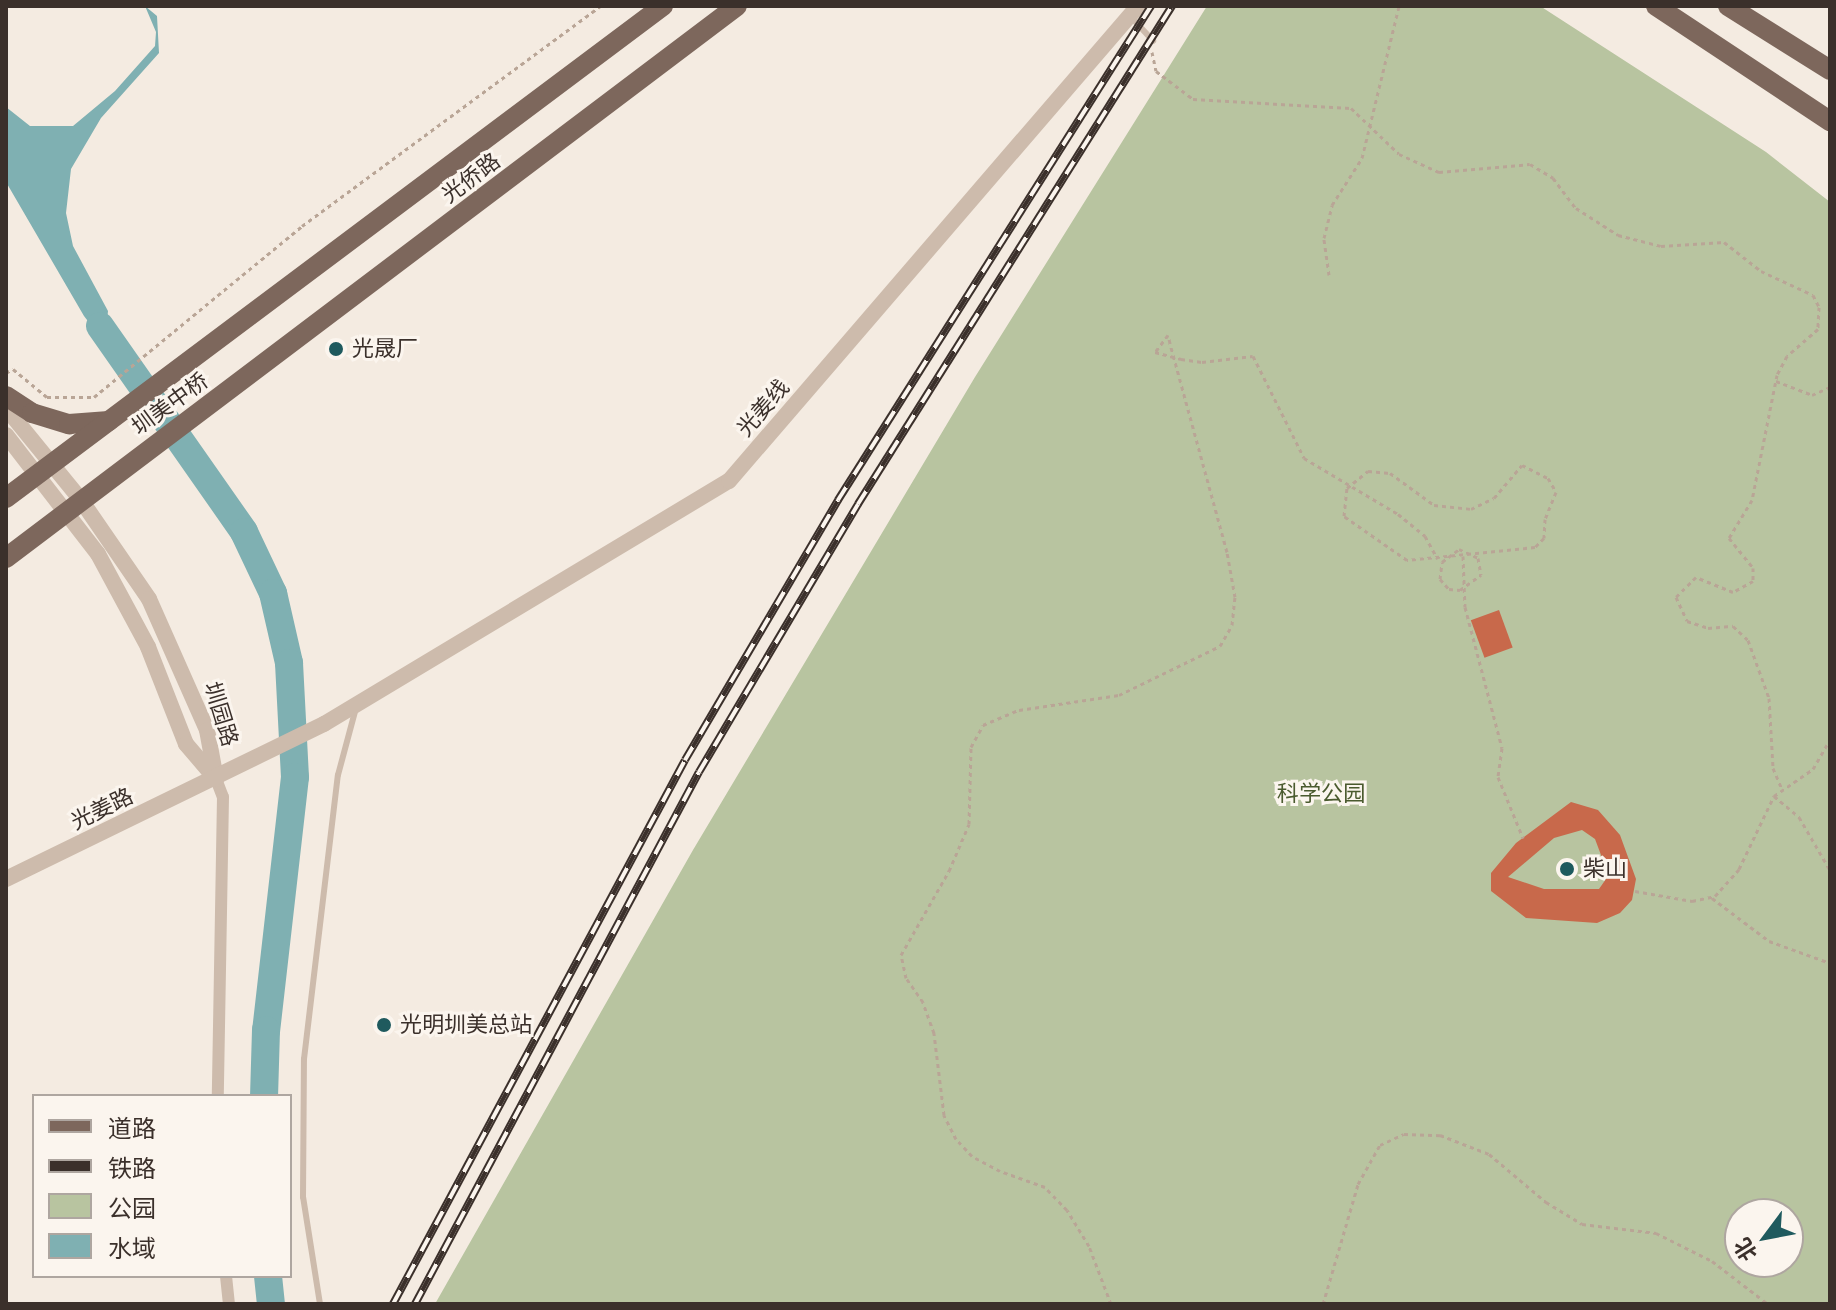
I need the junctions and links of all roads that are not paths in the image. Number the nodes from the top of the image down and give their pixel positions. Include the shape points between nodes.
1 (663, 6) edge
2 (737, 6) edge
3 (1656, 6) edge
4 (1728, 6) edge
5 (1134, 11) edge
6 (1153, 41) road end
7 (1830, 70) edge
8 (1830, 121) edge
9 (205, 350) joint
10 (233, 388) joint
11 (6, 396) edge
12 (6, 408) edge
13 (109, 421) junction
14 (6, 435) edge
15 (43, 468) junction
16 (6, 498) edge
17 (73, 506) junction
18 (6, 558) edge
19 (357, 704) junction
20 (216, 779) junction
21 (6, 879) edge
22 (218, 1094) edge
23 (226, 1278) edge
24 (229, 1304) edge
25 (320, 1304) edge

1 - 9 main road, 光侨路
2 - 10 main road, 光侨路
3 - 8 main road
4 - 7 main road
5 - 6 lane
5 - 19 street, 光姜线 via 729,481
9 - 13 main road, 圳美中桥
10 - 17 main road, 圳美中桥
11 - 13 main road via 32,413 69,424
12 - 15 street, 圳园路
13 - 15 main road
14 - 15 street, 圳园路
15 - 16 main road
15 - 17 street, 圳园路
17 - 18 main road
17 - 20 street, 圳园路 via 121,591 186,744
17 - 20 street, 圳园路 via 149,599 207,730
19 - 20 street, 光姜线
19 - 25 lane via 338,775 304,1059 303,1197
20 - 21 street, 光姜路
20 - 22 street via 223,797
23 - 24 street

